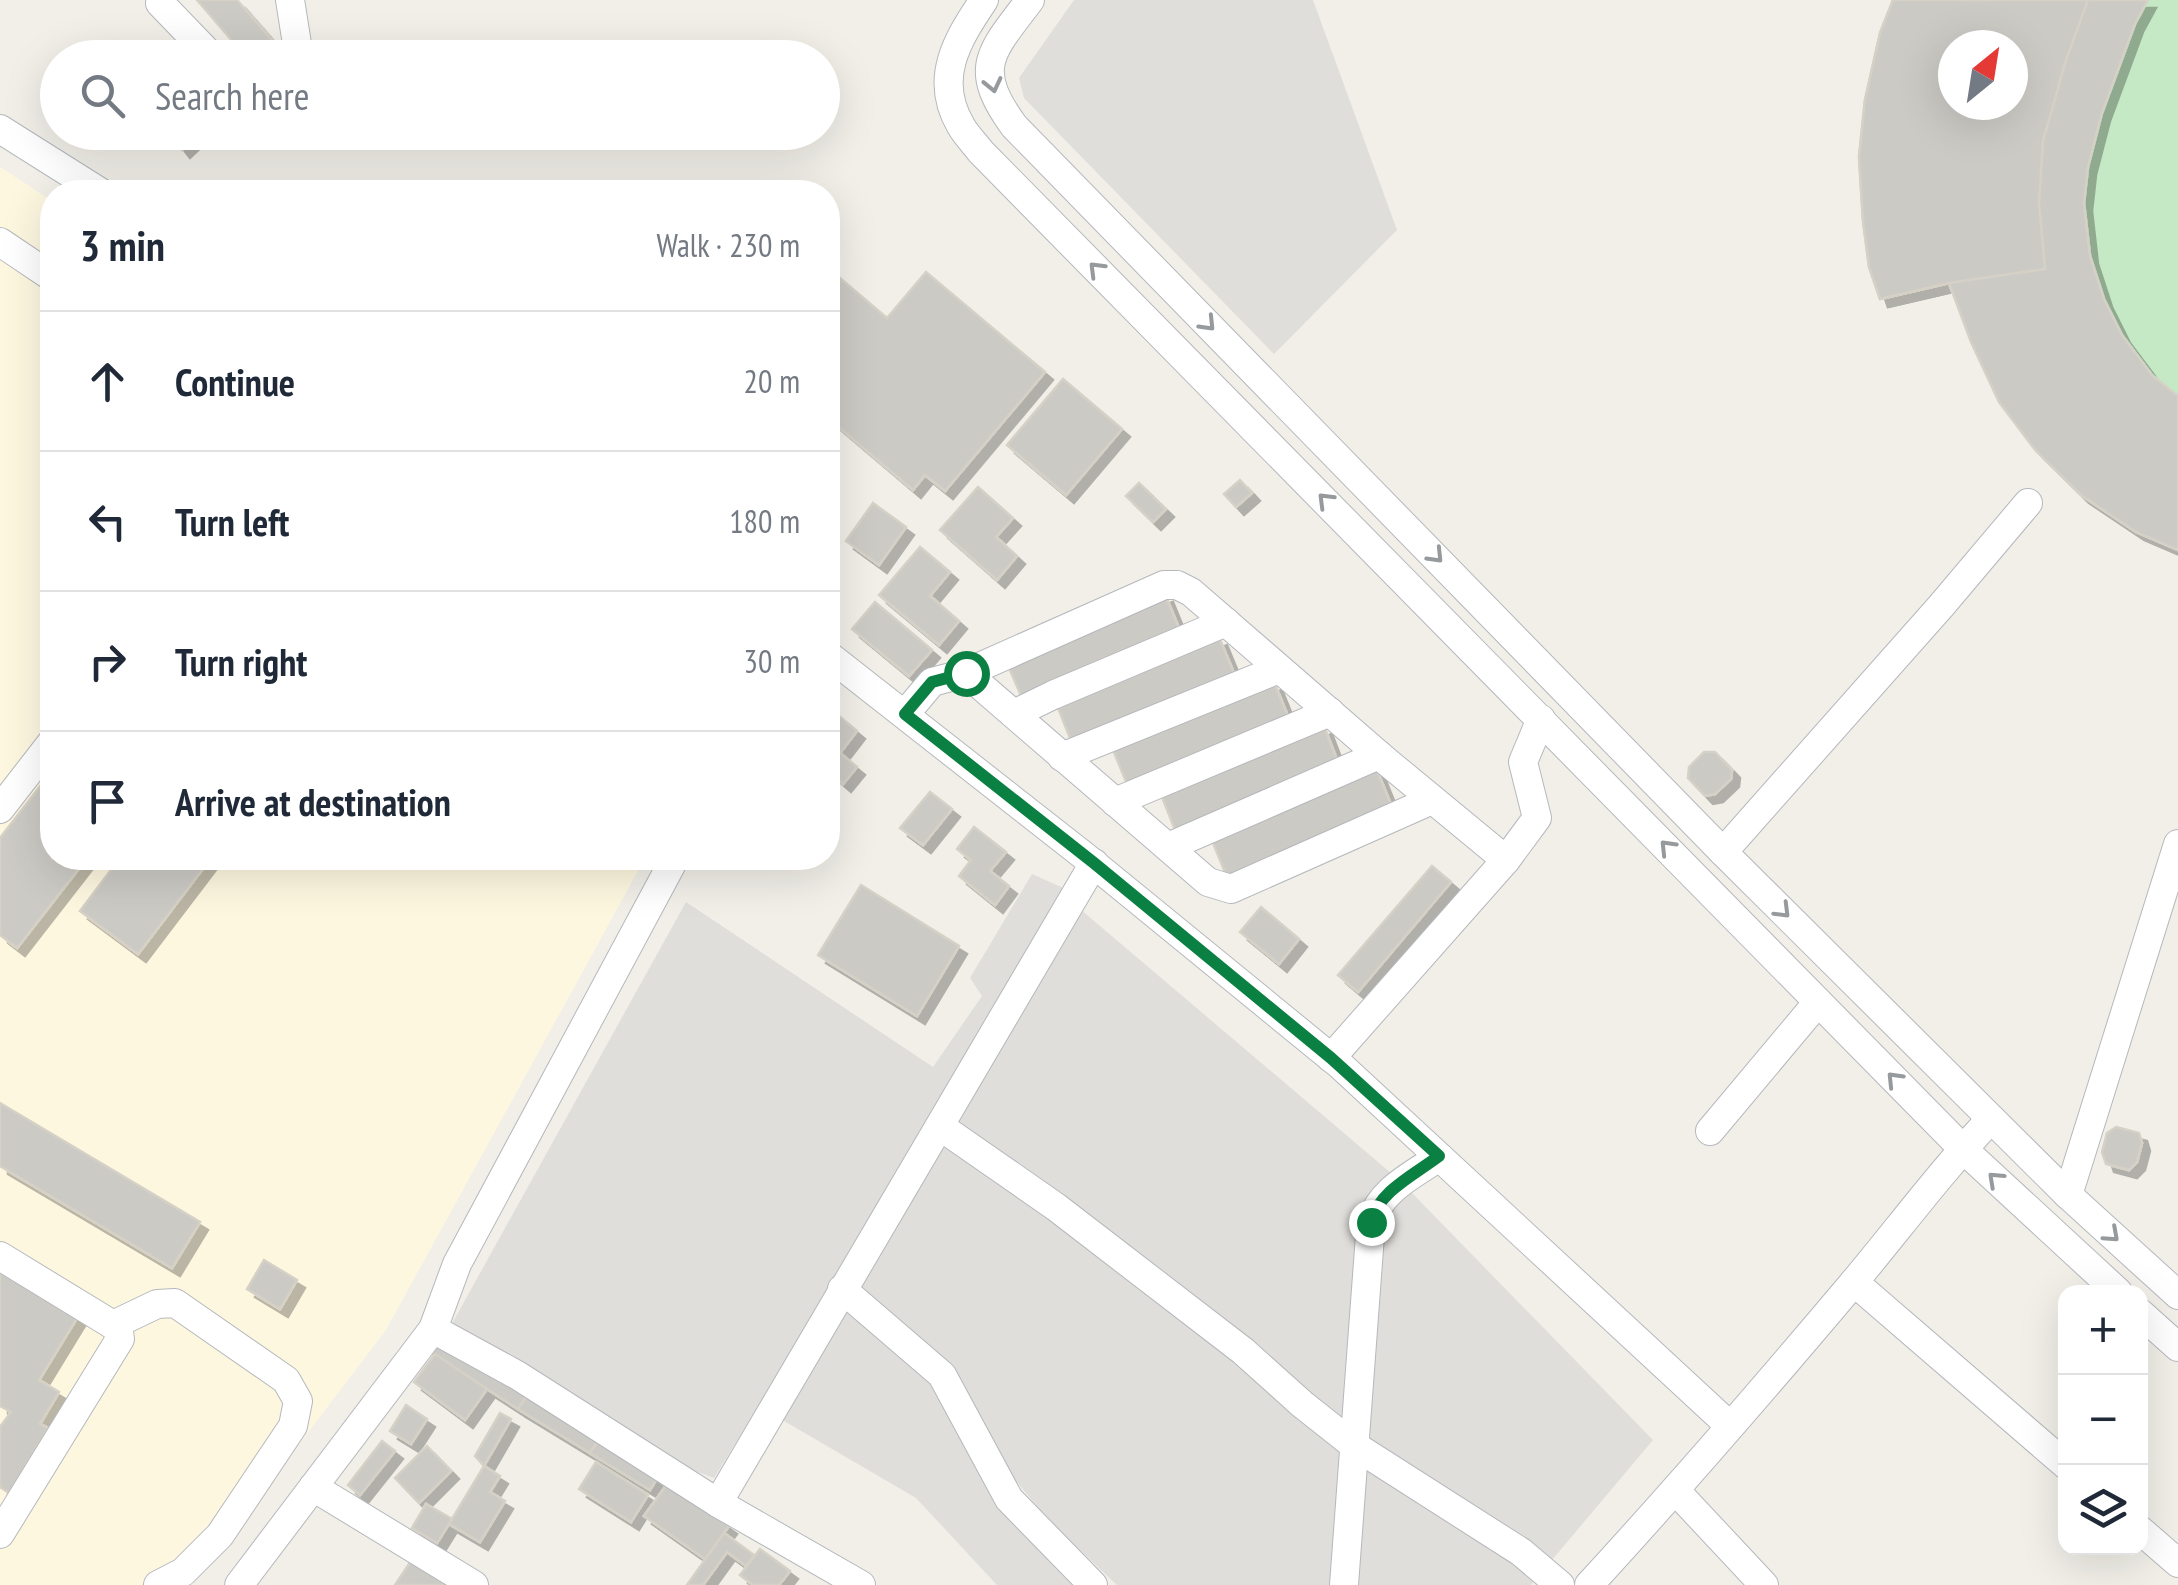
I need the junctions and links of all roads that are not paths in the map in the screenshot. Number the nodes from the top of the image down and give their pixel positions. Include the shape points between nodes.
1 (290, 0) edge
2 (984, 0) edge
3 (1030, 0) edge
4 (156, 1) edge
5 (194, 40) edge
6 (296, 40) edge
7 (0, 129) edge
8 (81, 180) edge
9 (0, 242) edge
10 (40, 269) edge
11 (2028, 502) dead end
12 (1226, 622) junction
13 (840, 665) edge
14 (1279, 668) junction
15 (966, 673) junction
16 (1330, 712) junction
17 (905, 714) junction
18 (1014, 714) junction
19 (1541, 718) junction
20 (1379, 755) junction
21 (1062, 756) junction
22 (40, 757) edge
23 (1432, 800) junction
24 (1116, 802) junction
25 (0, 809) edge
26 (2178, 844) edge
27 (1168, 848) junction
28 (1724, 852) junction
29 (1506, 860) junction
30 (1094, 863) junction
31 (670, 870) edge
32 (1818, 1002) junction
33 (1331, 1058) junction
34 (1991, 1119) junction
35 (941, 1127) junction
36 (1710, 1131) dead end
37 (1962, 1149) junction
38 (1439, 1156) junction
39 (2068, 1195) junction
40 (0, 1256) edge
41 (1854, 1282) junction
42 (2110, 1285) edge
43 (842, 1289) junction
44 (2178, 1295) edge
45 (2148, 1320) edge
46 (114, 1325) junction
47 (433, 1329) junction
48 (2178, 1347) edge
49 (1730, 1426) junction
50 (1355, 1446) junction
51 (2058, 1458) edge
52 (312, 1487) junction
53 (1676, 1491) junction
54 (718, 1503) junction
55 (0, 1534) edge
56 (2148, 1537) edge
57 (2178, 1563) edge
58 (158, 1585) edge
59 (239, 1585) edge
60 (474, 1585) edge
61 (861, 1585) edge
62 (1093, 1585) edge
63 (1344, 1585) edge
64 (1560, 1585) edge
65 (1589, 1585) edge
66 (1764, 1585) edge

1 - 6 street
19 -> 2 street via 961,127 948,72 957,42
3 -> 28 street via 990,59 998,104 1014,126
4 - 5 street
7 - 8 street
9 - 10 street
11 - 28 street
12 - 14 street
12 - 15 street via 1191,592 1164,585
12 - 18 street
13 - 17 street
14 - 16 street
14 - 21 street
15 - 17 street via 932,682
15 - 18 street
16 - 20 street
16 - 24 street
17 - 30 street
18 - 21 street
19 - 29 street via 1522,762 1537,818
32 -> 19 street
20 - 23 street
20 - 27 street
21 - 24 street
22 - 25 street
23 - 27 street via 1231,889 1208,882
23 - 29 street
24 - 27 street
26 - 39 street
28 -> 34 street
29 - 33 street
30 - 33 street
30 - 35 street
31 - 47 street via 457,1264
32 - 36 street
37 -> 32 street
33 - 38 street
34 - 37 street
34 - 39 street
35 - 43 street
35 - 50 street via 1228,1339
37 - 41 street
42 -> 37 street
38 - 49 street
38 - 50 street via 1374,1210
39 -> 44 street
40 - 46 street
41 - 49 street
41 - 51 street
43 - 54 street
43 - 62 street via 942,1375 1009,1499
45 - 48 street
46 - 55 street via 120,1339
46 - 58 street via 157,1304 175,1304 286,1380 298,1400 293,1426 220,1534 183,1572
47 - 52 street
47 - 54 street
49 - 53 street
50 - 63 street
50 - 64 street via 1522,1552
52 - 59 street
52 - 60 street
53 - 65 street
53 - 66 street
54 - 61 street
56 - 57 street

